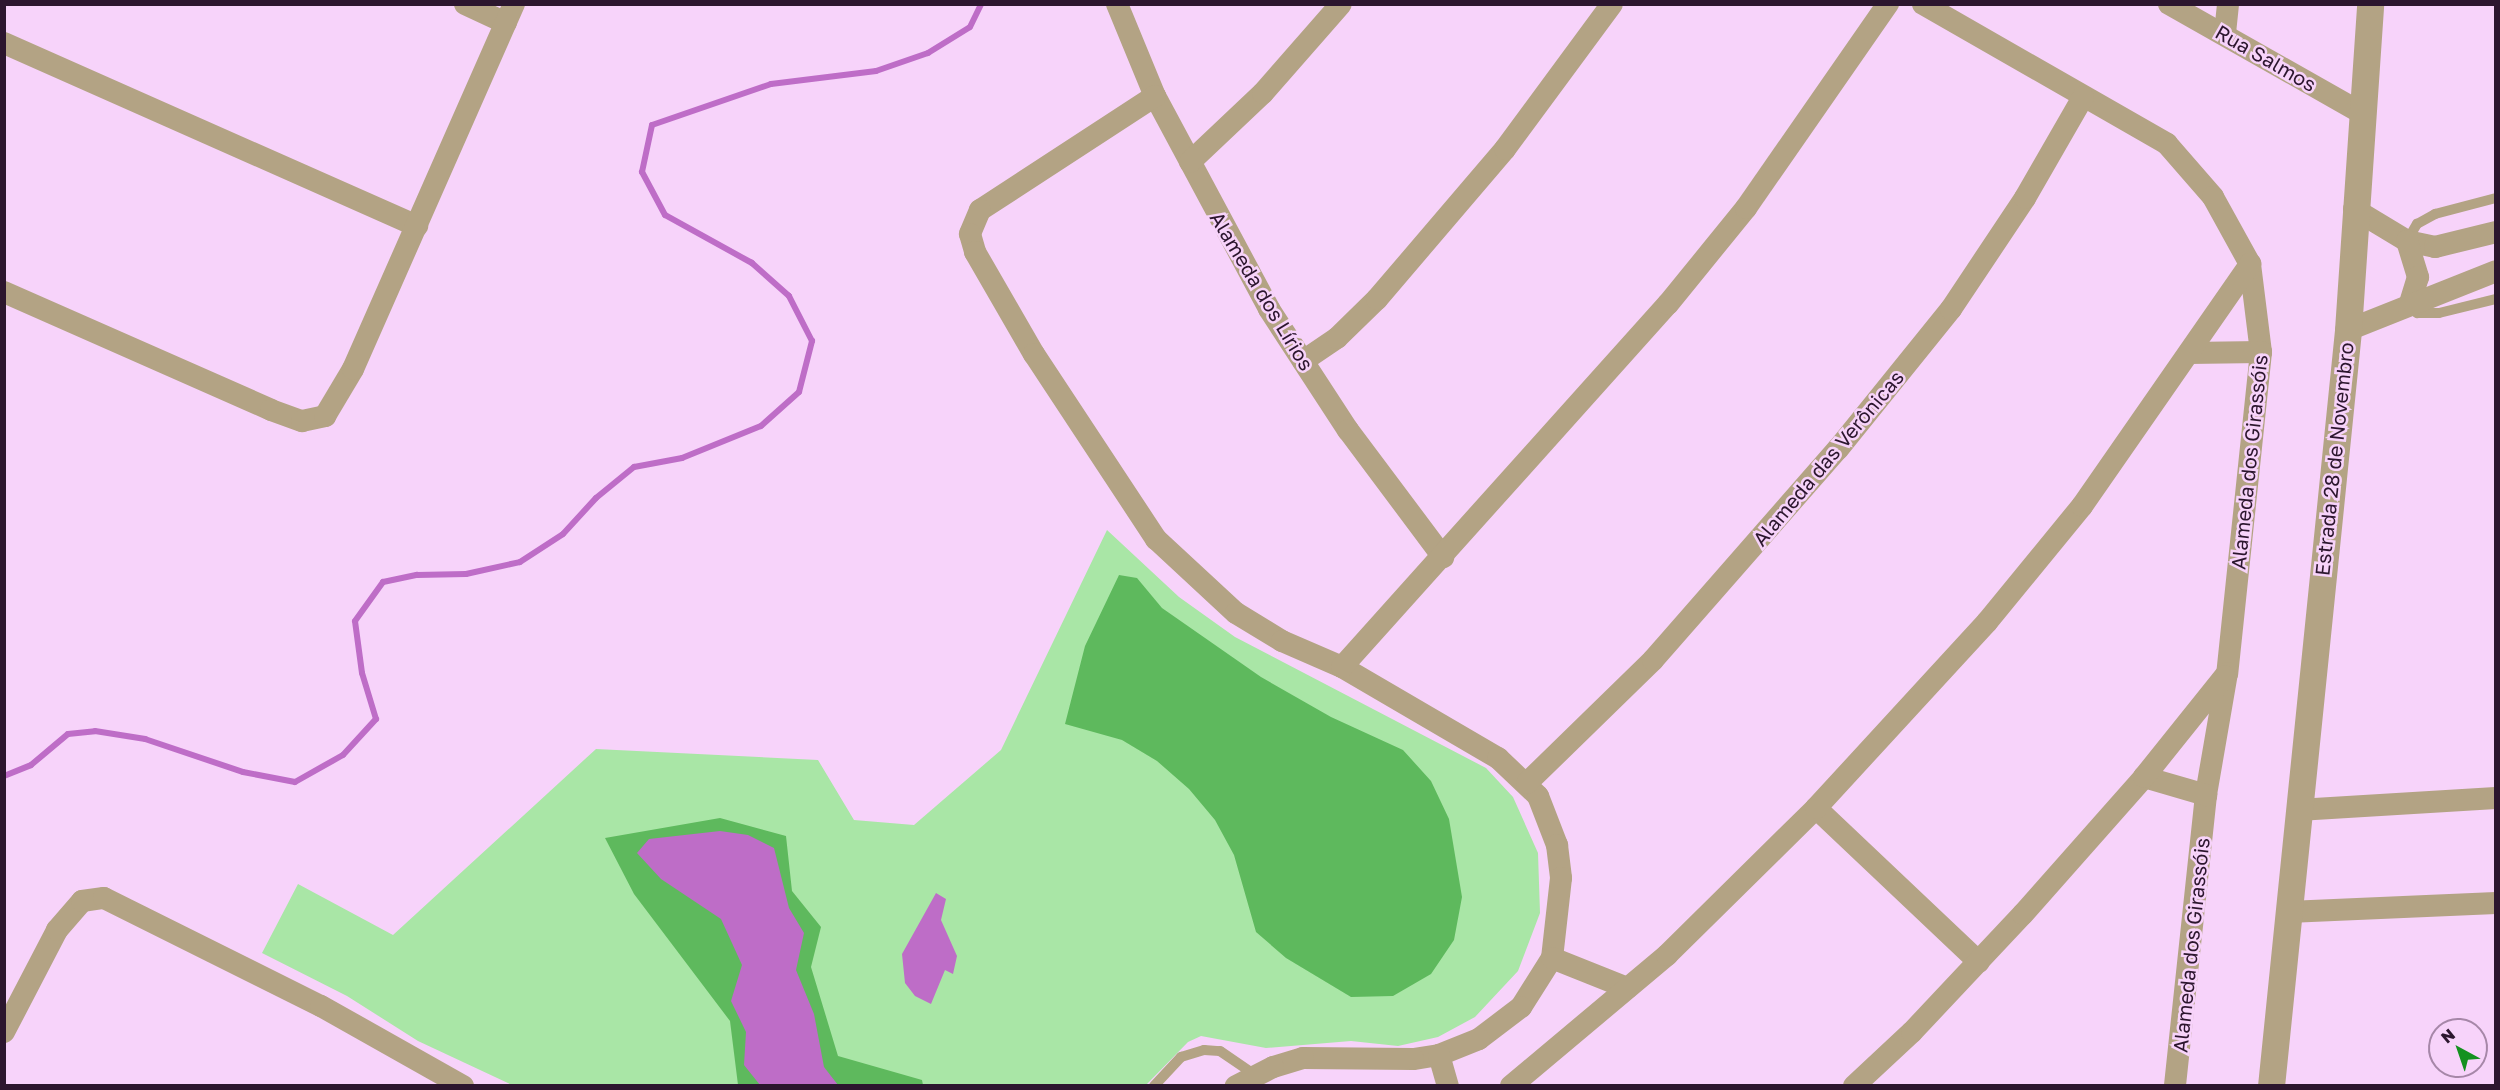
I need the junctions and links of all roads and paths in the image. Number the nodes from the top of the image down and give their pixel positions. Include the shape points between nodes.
1 (465, 4) edge
2 (1117, 4) edge
3 (1341, 4) edge
4 (1612, 4) edge
5 (1888, 4) edge
6 (1923, 4) edge
7 (2169, 4) edge
8 (2228, 4) edge
9 (2370, 4) edge
10 (510, 14) edge
11 (2224, 33) junction
12 (4, 43) edge
13 (1155, 96) junction
14 (2083, 97) junction
15 (2362, 113) junction
16 (1190, 162) junction
17 (2496, 198) edge
18 (2354, 209) junction
19 (417, 226) junction
20 (2496, 232) edge
21 (2407, 241) junction
22 (2250, 264) junction
23 (2496, 271) edge
24 (4, 292) edge
25 (2496, 299) edge
26 (2410, 303) junction
27 (2348, 330) junction
28 (2261, 352) junction
29 (2189, 353) junction
30 (1303, 361) junction
31 (1443, 557) junction
32 (1342, 667) junction
33 (2227, 673) junction
34 (2144, 777) junction
35 (1527, 783) junction
36 (2206, 795) junction
37 (2496, 798) edge
38 (1816, 808) junction
39 (2298, 810) junction
40 (2496, 903) edge
41 (2288, 912) junction
42 (1552, 958) junction
43 (1979, 962) junction
44 (1628, 988) junction
45 (4, 1032) edge
46 (1439, 1055) junction
47 (1245, 1080) edge
48 (2172, 1081) edge
49 (463, 1086) edge
50 (1154, 1086) edge
51 (1448, 1086) edge
52 (1511, 1086) edge
53 (1854, 1086) edge
54 (2271, 1086) edge

1 - 10 street
2 - 13 street, Alameda dos Lírios
3 - 16 street via 1263,93
4 - 30 street via 1505,149 1377,299 1337,338
5 - 31 street via 1746,208 1597,387
6 - 14 street, Alameda dos Girassóis
7 - 11 street, Rua Salmos
8 - 11 street
9 - 15 street, Estrada 28 de Novembro
10 - 19 street
11 - 15 street, Rua Salmos
12 - 19 street
13 - 16 street, Alameda dos Lírios
13 - 32 street via 980,210 970,234 975,252 1034,354 1156,540 1236,613 1282,641
14 - 22 street, Alameda dos Girassóis via 2159,139 2182,158 2212,197
14 - 35 street, Alameda das Verônicas via 2025,198 1951,309 1846,440 1653,660
15 - 18 street, Estrada 28 de Novembro
16 - 30 street, Alameda dos Lírios via 1269,309
17 - 21 lane via 2435,214 2417,224
18 - 21 street
18 - 27 street, Estrada 28 de Novembro
19 - 24 street via 353,369 334,404 314,421 302,421 219,390
20 - 21 street via 2435,247
21 - 26 street via 2414,252 2418,277
22 - 28 street, Alameda dos Girassóis
22 - 29 street
23 - 26 street
25 - 26 lane via 2439,313 2417,313
26 - 27 street
27 - 39 street, Estrada 28 de Novembro
28 - 29 street
28 - 33 street, Alameda dos Girassóis
29 - 38 street via 2082,506 1995,613
30 - 31 street, Alameda dos Lírios via 1348,430
31 - 32 street
32 - 35 street via 1479,746
33 - 34 street
33 - 36 street, Alameda dos Girassóis
34 - 36 street
34 - 43 street
35 - 42 street via 1538,796 1557,845 1560,909
36 - 48 street, Alameda dos Girassóis
37 - 39 street
38 - 43 street
38 - 44 street via 1667,955
39 - 41 street, Estrada 28 de Novembro
40 - 41 street
41 - 54 street, Estrada 28 de Novembro
42 - 44 street
42 - 46 street via 1521,1007 1479,1039
43 - 53 street
44 - 52 street
45 - 49 street via 57,930 82,901 104,898 321,1006
46 - 47 street via 1382,1060 1303,1058
46 - 51 street
47 - 50 lane via 1220,1051 1204,1050 1181,1057

